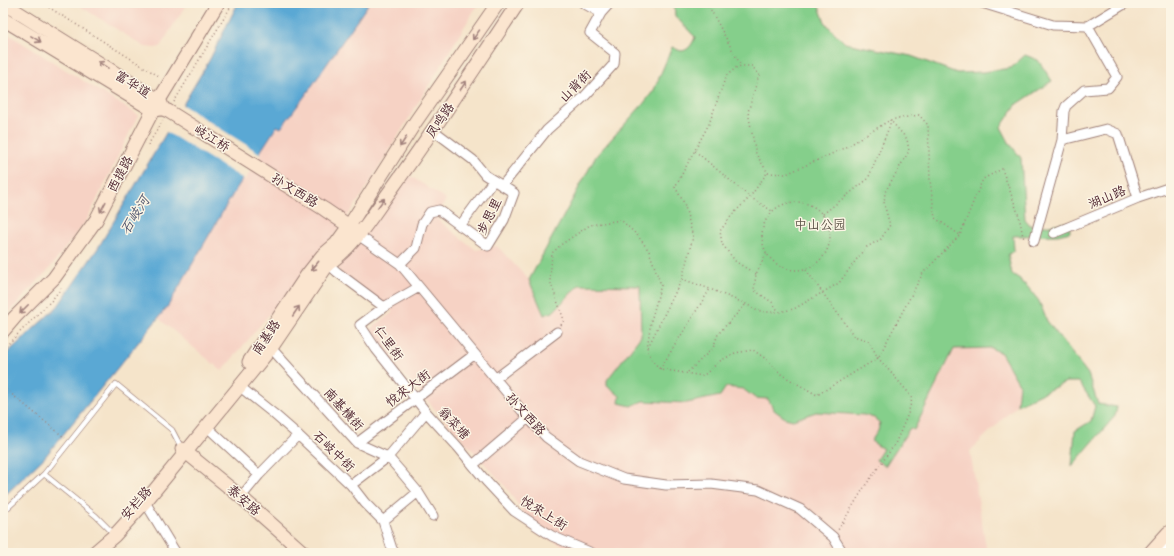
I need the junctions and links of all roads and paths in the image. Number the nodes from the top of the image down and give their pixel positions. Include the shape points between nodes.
1 (3, 3) edge
2 (42, 3) edge
3 (218, 3) edge
4 (233, 3) edge
5 (498, 3) edge
6 (518, 3) edge
7 (583, 3) edge
8 (610, 3) edge
9 (707, 3) edge
10 (982, 3) edge
11 (1126, 3) edge
12 (992, 4) edge
13 (601, 14) junction
14 (3, 19) edge
15 (1088, 26) junction
16 (741, 66) junction
17 (170, 83) junction
18 (163, 109) junction
19 (890, 120) junction
20 (434, 130) junction
21 (1062, 140) junction
22 (695, 151) junction
23 (261, 169) joint
24 (768, 173) junction
25 (493, 181) junction
26 (502, 186) junction
27 (1171, 186) edge
28 (750, 197) junction
29 (1138, 198) junction
30 (772, 212) junction
31 (823, 214) junction
32 (348, 226) junction
33 (460, 226) junction
34 (1054, 233) dead end
35 (358, 235) junction
36 (960, 235) junction
37 (1034, 241) joint
38 (766, 254) junction
39 (328, 264) junction
40 (400, 264) junction
41 (806, 270) junction
42 (756, 274) junction
43 (682, 279) junction
44 (419, 287) junction
45 (710, 289) junction
46 (822, 293) junction
47 (746, 304) junction
48 (384, 307) junction
49 (778, 312) junction
50 (5, 326) edge
51 (557, 332) joint
52 (271, 348) junction
53 (647, 349) junction
54 (475, 354) junction
55 (878, 358) junction
56 (660, 369) junction
57 (688, 373) junction
58 (495, 379) junction
59 (239, 386) junction
60 (3, 387) edge
61 (416, 399) junction
62 (426, 412) junction
63 (528, 418) junction
64 (206, 426) junction
65 (298, 435) junction
66 (69, 441) junction
67 (357, 443) junction
68 (184, 450) junction
69 (388, 457) junction
70 (473, 465) junction
71 (44, 474) junction
72 (259, 475) junction
73 (351, 485) junction
74 (418, 492) junction
75 (241, 497) junction
76 (144, 502) junction
77 (3, 512) edge
78 (434, 516) dead end
79 (383, 521) junction
80 (111, 531) junction
81 (1171, 532) edge
82 (833, 537) junction
83 (1164, 548) edge
84 (297, 551) edge
85 (391, 552) edge
86 (86, 553) edge
87 (94, 553) edge
88 (176, 553) edge
89 (592, 553) edge
90 (843, 553) edge
91 (1151, 553) edge

18 -> 1 main road, 富华道
2 - 17 path
3 - 17 main road, 西提路
4 - 18 path
5 -> 32 main road, 凤鸣路 via 416,121
20 -> 6 main road, 凤鸣路
7 - 13 street
8 - 13 street, 山背街
9 - 16 path
10 - 12 street
11 - 15 street
12 - 15 street via 1053,25
13 - 26 street, 山背街 via 590,33 615,53 614,64 585,96 547,130
14 -> 18 main road, 富华道
15 - 21 street via 1117,76 1108,88 1084,90 1066,106
16 - 22 path via 726,76 709,124
16 - 24 path via 752,66 759,75 748,112 756,154
17 - 18 main road, 西提路
18 - 23 main road, 岐江桥
18 -> 50 main road, 西提路 via 96,220 54,278
19 - 24 path via 845,148 786,174
19 - 31 path via 868,179
19 - 36 path via 918,115 928,125 930,180 936,218
19 - 46 path via 907,139 910,151 885,192 884,204 890,225 881,239 865,248 839,283
20 - 25 street, 步思里 via 473,160
35 -> 20 main road, 凤鸣路
21 - 29 street via 1106,129 1118,134
21 - 37 street
22 - 28 path
22 - 43 path via 675,187 684,203 693,237
23 - 32 main road, 孙文西路
24 - 28 path
25 - 26 street, 步思里
25 - 33 street
26 - 33 street, 步思里 via 514,193 504,220 488,246
27 - 29 street, 湖山路
28 - 30 path
28 - 42 path via 720,231 722,244 736,262
29 - 34 street, 湖山路
30 - 31 path via 781,205 804,202
30 - 38 path via 765,220 762,232
31 - 41 path via 829,224 829,246 824,257
32 - 35 main road, 孙文西路
32 -> 68 main road, 南基路 via 336,244 322,256 307,275 264,341
33 - 40 street, 步思里 via 440,210 430,212 422,224 416,248
35 - 39 main road via 339,257
35 - 40 street, 孙文西路
36 - 37 path via 983,179 1002,169 1019,216 1023,237
36 - 55 path via 923,273
38 - 41 path via 783,268 794,271
38 - 42 path
39 - 48 street, 仁里街
52 -> 39 main road, 南基路
40 - 44 street, 孙文西路
41 - 46 path
42 - 49 path via 754,290 773,303
43 - 45 path
43 - 53 path
44 - 48 street, 仁里街
44 - 54 street, 孙文西路
45 - 47 path
45 - 56 path
46 - 49 path via 794,309
46 - 55 path via 854,336 870,341
47 - 49 path via 756,310
47 - 57 path via 718,334 713,348
48 - 61 street, 仁里街 via 360,326
51 - 53 path via 564,320 550,281 552,253 590,224 621,220 649,251 661,285 651,321
51 - 58 street
52 - 59 main road, 南基路
52 - 67 street, 南基橫街
53 - 56 path
54 - 58 street, 孙文西路
54 - 61 street, 悅來大街
55 - 57 path via 817,394 782,375 753,350 735,353 720,361 703,376
55 - 82 path via 912,399 895,444
56 - 57 path
58 - 63 street, 孙文西路
59 - 64 main road, 南基路
59 - 65 street, 石岐中街
60 - 66 path
61 - 62 street, 翁菜塘
61 - 67 street, 悅來大街
62 - 69 street
62 - 70 street, 翁菜塘
63 - 70 street
63 - 82 street, 孙文西路 via 546,437 579,461 624,479 666,485 711,484 758,490 800,509
64 - 68 main road, 南基路
64 - 72 street
65 - 72 street
65 - 73 street, 石岐中街
66 - 68 lane via 116,384 172,430
66 - 71 lane
67 - 69 street, 南基橫街
68 - 75 main road, 泰安路
68 - 76 main road, 安栏路
68 - 80 main road, 安栏路
69 - 73 street
69 - 74 street, 南基橫街
70 - 89 street, 悅來上街 via 514,511 552,536
71 - 77 lane
71 - 80 lane
72 - 75 street
73 - 79 street, 石岐中街
74 - 78 street, 南基橫街
74 - 79 street
75 - 84 main road, 泰安路
76 - 87 main road, 安栏路 via 115,535
76 - 88 street
79 - 85 street, 石岐中街
80 - 86 main road, 安栏路
81 - 83 main road via 1168,533
82 - 90 street, 孙文西路
83 - 91 main road

